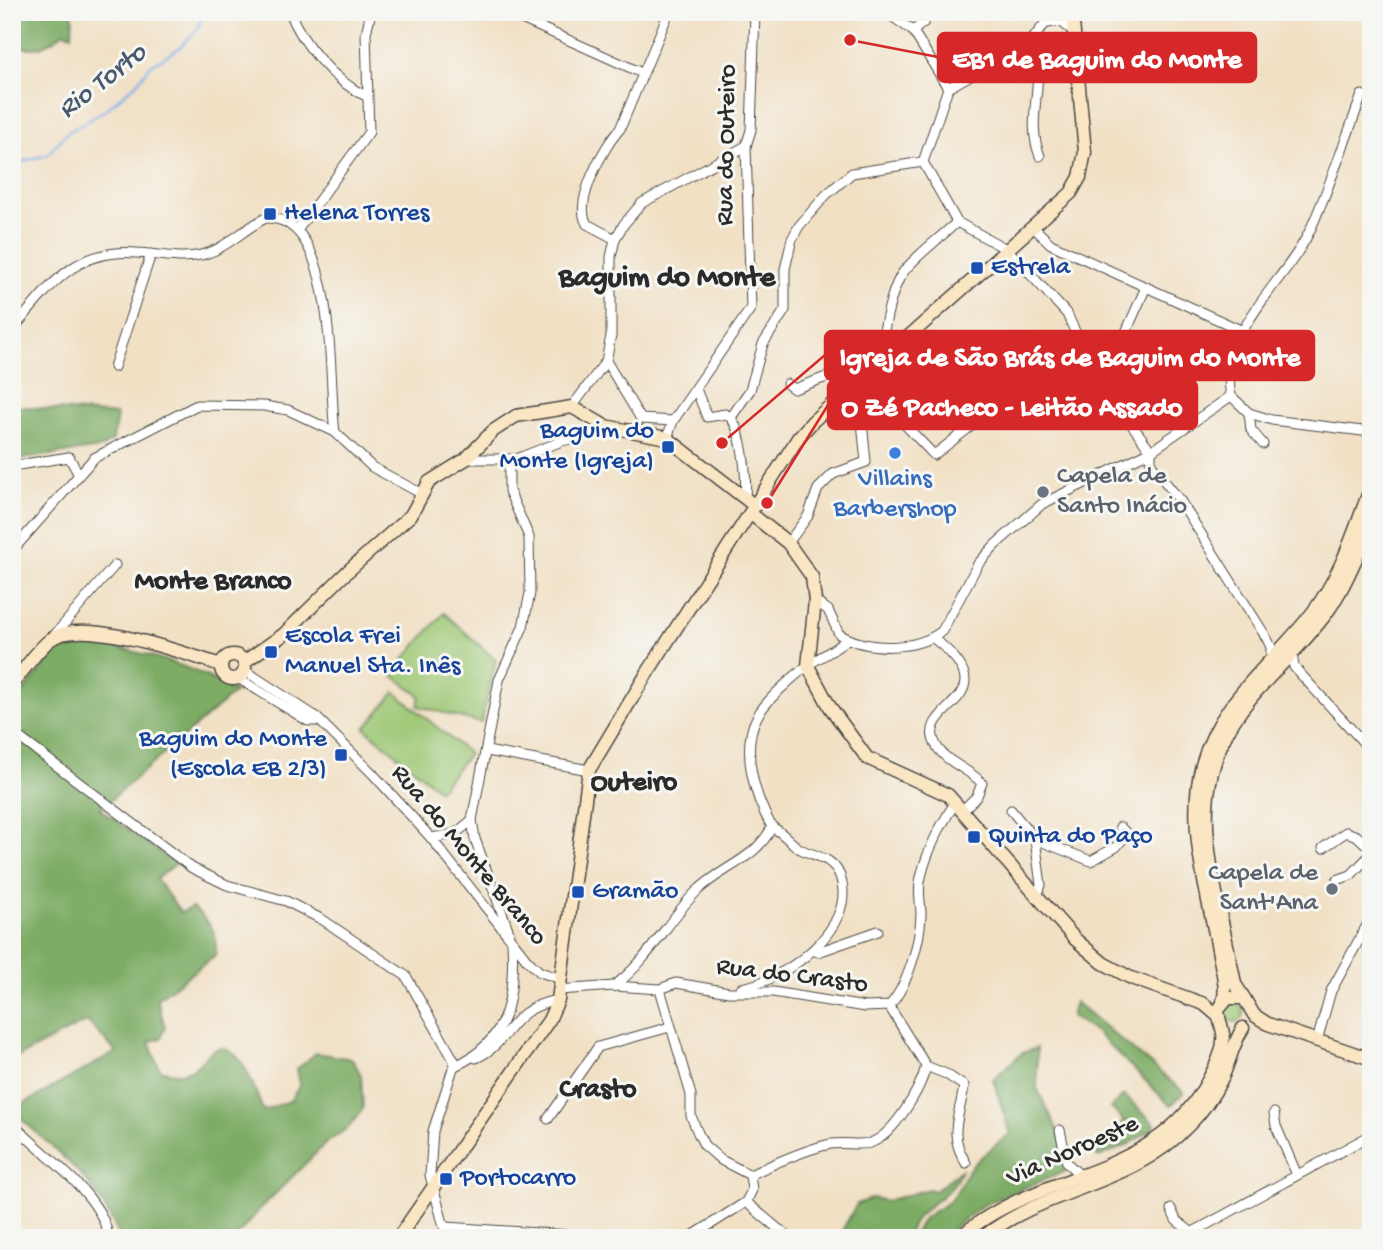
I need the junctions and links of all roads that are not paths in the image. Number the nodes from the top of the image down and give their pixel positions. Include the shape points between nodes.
1 (290, 12) edge
2 (371, 12) edge
3 (506, 12) edge
4 (755, 12) edge
5 (887, 12) edge
6 (928, 12) edge
7 (1054, 12) edge
8 (1072, 12) edge
9 (666, 15) edge
10 (1048, 23) junction
11 (913, 31) junction
12 (1074, 32) junction
13 (1032, 40) junction
14 (642, 74) junction
15 (948, 88) junction
16 (1362, 95) dead end
17 (366, 96) junction
18 (746, 146) junction
19 (1040, 156) dead end
20 (923, 162) junction
21 (957, 222) junction
22 (1033, 227) junction
23 (298, 229) junction
24 (615, 239) junction
25 (1007, 250) junction
26 (151, 254) junction
27 (1146, 287) junction
28 (12, 330) edge
29 (1243, 331) junction
30 (606, 361) junction
31 (114, 367) dead end
32 (871, 370) junction
33 (1107, 375) dead end
34 (787, 384) dead end
35 (696, 389) junction
36 (849, 389) junction
37 (1231, 396) junction
38 (572, 407) junction
39 (996, 407) dead end
40 (1249, 413) junction
41 (732, 416) junction
42 (673, 421) junction
43 (605, 426) junction
44 (335, 432) junction
45 (1371, 432) edge
46 (667, 438) junction
47 (1263, 444) dead end
48 (1152, 450) junction
49 (69, 457) junction
50 (94, 458) junction
51 (466, 458) junction
52 (509, 460) junction
53 (12, 466) edge
54 (78, 473) junction
55 (1371, 487) edge
56 (422, 494) junction
57 (750, 506) junction
58 (1371, 519) edge
59 (788, 543) junction
60 (12, 551) edge
61 (115, 565) dead end
62 (816, 601) junction
63 (933, 638) junction
64 (51, 639) junction
65 (847, 639) junction
66 (1292, 651) junction
67 (1271, 657) junction
68 (221, 664) junction
69 (807, 666) junction
70 (242, 670) junction
71 (12, 684) edge
72 (12, 732) edge
73 (487, 751) junction
74 (1371, 763) edge
75 (589, 770) junction
76 (958, 807) junction
77 (1011, 810) dead end
78 (472, 820) junction
79 (772, 827) junction
80 (1121, 827) dead end
81 (431, 838) junction
82 (1035, 839) junction
83 (1323, 848) dead end
84 (1371, 849) edge
85 (1371, 854) edge
86 (1336, 880) dead end
87 (1037, 896) junction
88 (1371, 918) edge
89 (878, 931) dead end
90 (510, 939) junction
91 (813, 950) junction
92 (614, 986) junction
93 (660, 989) junction
94 (559, 990) junction
95 (729, 992) junction
96 (1244, 999) junction
97 (1196, 1000) junction
98 (1223, 1001) junction
99 (889, 1006) junction
100 (1252, 1010) junction
101 (1219, 1018) junction
102 (1268, 1024) junction
103 (670, 1027) junction
104 (1245, 1027) junction
105 (1318, 1041) junction
106 (471, 1059) junction
107 (1371, 1059) edge
108 (455, 1066) junction
109 (926, 1066) junction
110 (1274, 1113) dead end
111 (548, 1119) dead end
112 (12, 1123) edge
113 (1060, 1130) dead end
114 (1371, 1135) edge
115 (966, 1163) dead end
116 (750, 1175) junction
117 (1297, 1175) junction
118 (1081, 1176) junction
119 (432, 1190) junction
120 (746, 1202) junction
121 (1171, 1209) dead end
122 (446, 1227) junction
123 (1192, 1233) junction
124 (510, 1234) edge
125 (90, 1238) edge
126 (98, 1238) edge
127 (108, 1238) edge
128 (398, 1238) edge
129 (447, 1238) edge
130 (616, 1238) edge
131 (689, 1238) edge
132 (789, 1238) edge
133 (959, 1238) edge
134 (982, 1238) edge
135 (1182, 1238) edge

1 - 17 street via 310,47
2 - 17 street via 366,33
3 - 14 street
4 - 18 street, Rua do Outeiro via 751,130
5 - 11 street
6 - 11 street
7 - 10 street
8 - 12 main road
9 - 14 street
10 - 12 street via 1060,21
10 - 13 street
11 - 15 street
12 - 22 main road via 1083,167 1071,193
13 - 15 street
13 - 19 street via 1039,64 1034,113
14 - 24 street via 583,206 587,225
15 - 20 street
16 - 29 street via 1312,227
17 - 23 street via 370,125 366,139
18 - 24 street via 642,203
18 - 35 street, Rua do Outeiro via 751,308
20 - 21 street
20 - 41 street via 852,173 799,226 785,269 785,310 763,344 750,390
21 - 25 street
21 - 32 street via 896,285
22 - 25 main road
22 - 27 street via 1051,244
23 - 26 street via 266,218 202,255
23 - 44 street via 324,296
24 - 30 street
25 - 32 main road
25 - 48 street via 1067,314 1095,374
26 - 28 street via 115,251 71,267
26 - 31 street
27 - 29 street
27 - 33 street
29 - 37 street via 1228,382
30 - 38 street
30 - 42 street via 640,419
32 - 34 street via 856,366 794,389
32 - 36 main road
32 - 39 street via 934,455
35 - 41 street via 707,417
35 - 42 street, Rua do Outeiro
36 - 57 main road via 798,438
36 - 59 street via 860,402 866,462 833,474 818,489 808,516
37 - 40 street
37 - 48 street
38 - 43 main road
38 - 51 main road via 507,420
40 - 45 street
40 - 47 street via 1251,430
41 - 57 street
42 - 46 street, Rua do Outeiro
43 - 46 main road
43 - 52 street via 593,434
44 - 50 street via 288,410 197,405
44 - 56 street via 384,475
46 - 57 main road
48 - 63 street via 1042,504 1017,524 978,564 942,631
48 - 67 street via 1151,464 1181,502 1266,637
49 - 50 street
49 - 53 street
49 - 54 street
50 - 54 street
51 - 52 street
51 - 56 main road via 429,482
52 - 73 street via 509,491 529,537 530,593 523,627 499,680
54 - 60 street
55 - 67 main road via 1336,577 1312,613
56 - 70 main road via 411,515
57 - 59 main road
57 - 75 main road
58 - 66 main road via 1338,596
59 - 62 main road via 812,577
61 - 64 street
62 - 65 street via 828,610 839,634
62 - 69 main road
63 - 65 street via 883,648
63 - 76 street, Rua do Crasto via 967,677 967,685 944,710 934,736 950,759 982,783 977,796
64 - 68 main road via 64,633 95,634
64 - 71 main road
65 - 69 street
66 - 74 street via 1294,667 1364,743
66 - 96 main road via 1231,723 1217,752 1208,795 1210,851 1235,984
67 - 98 main road via 1236,695 1216,726 1198,783 1198,840
68 - 70 main road via 231,655
68 - 70 main road via 224,675 231,679
69 - 76 main road via 867,758 939,790
69 - 79 street via 758,715 753,727 751,763 763,812
70 - 81 street, Rua do Monte Branco via 308,721 319,721
72 - 108 street via 192,868 227,885 286,901 406,976 439,1029
73 - 75 street
73 - 78 street
75 - 94 main road
76 - 87 main road
76 - 99 street, Rua do Crasto via 923,868 917,939
77 - 82 street
78 - 81 street via 455,834
78 - 90 street
79 - 91 street via 796,846 829,860 841,877 840,915
79 - 92 street via 750,856 696,892 650,955
80 - 82 street via 1127,834 1116,847 1090,861
81 - 90 street, Rua do Monte Branco
82 - 87 street via 1041,885
83 - 84 street via 1346,832
85 - 86 street via 1345,879
87 - 97 main road via 1103,963 1131,978
88 - 105 street via 1331,991
89 - 91 street
90 - 94 street, Rua do Monte Branco
90 - 106 street via 513,967 507,1014 499,1030
91 - 95 street via 778,977
92 - 93 street, Rua do Crasto
92 - 94 street, Rua do Crasto
93 - 95 street, Rua do Crasto via 676,983
93 - 103 street
94 - 106 street, Rua do Crasto via 532,1007 492,1048
94 - 119 main road via 549,1020
95 - 99 street, Rua do Crasto via 773,992 865,1007
96 - 98 main road via 1233,996
96 - 100 main road
97 - 98 main road
97 - 101 main road
98 - 101 main road
99 - 109 street
100 - 102 main road
100 - 104 main road
101 - 104 main road via 1228,1029
101 - 118 main road, Via Noroeste via 1223,1043 1218,1058 1182,1116 1139,1152
102 - 104 main road
102 - 105 main road
103 - 111 street via 598,1046
103 - 116 street via 691,1095 691,1116 704,1145
104 - 134 main road, Via Noroeste via 1212,1096 1162,1150
105 - 107 main road
106 - 108 street
108 - 119 street via 433,1131
109 - 115 street via 964,1086 955,1124
109 - 116 street via 899,1120 882,1138 864,1144 829,1144
110 - 117 street
112 - 127 street via 87,1197 104,1218
113 - 118 street via 1066,1164
114 - 117 street
116 - 120 street via 752,1190
117 - 123 street
118 - 133 main road, Via Noroeste via 995,1213
119 - 122 street
119 - 128 main road
120 - 131 street
120 - 132 street
121 - 123 street
122 - 124 street
122 - 129 street
123 - 135 street
124 - 130 street
125 - 126 street

